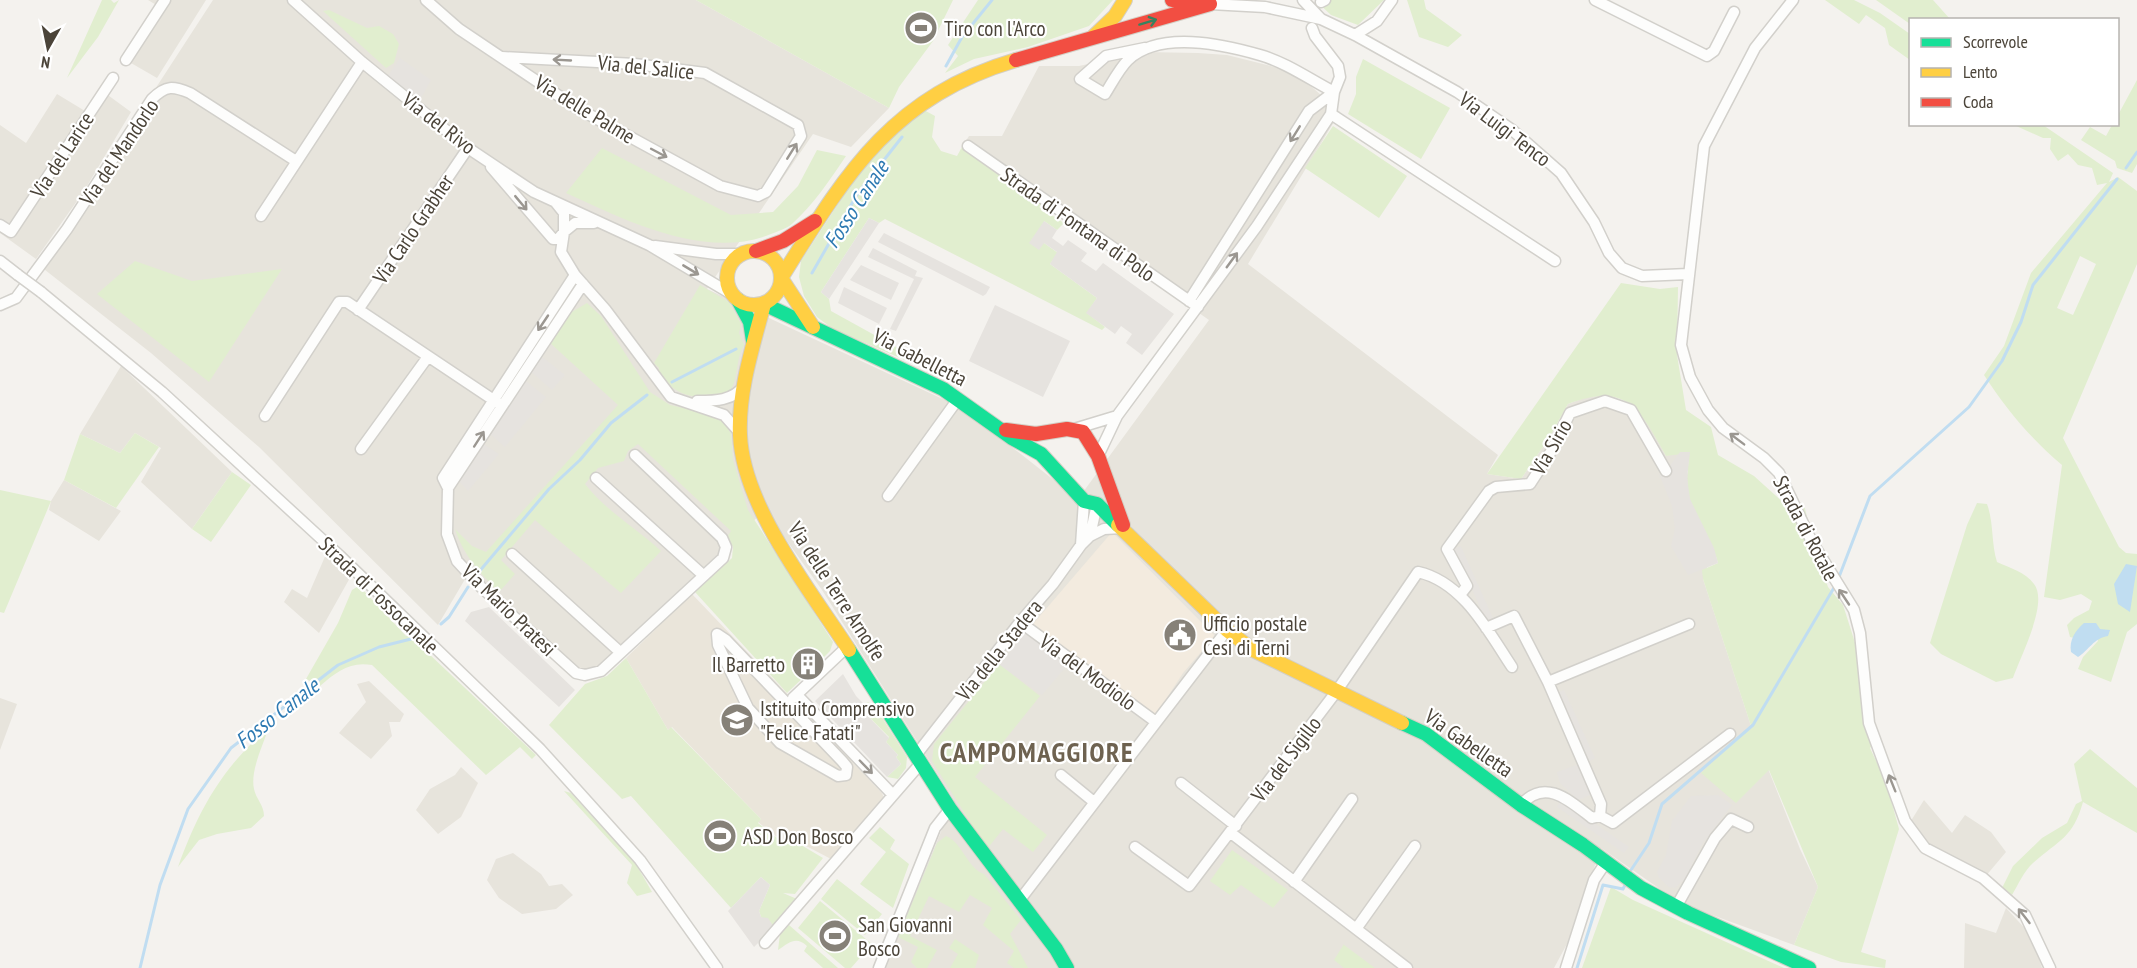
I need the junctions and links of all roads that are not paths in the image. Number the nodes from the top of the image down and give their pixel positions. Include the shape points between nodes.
1 (165, 0) edge
2 (293, 0) edge
3 (426, 0) edge
4 (1125, 0) edge
5 (1172, 0) edge
6 (1303, 0) edge
7 (1392, 0) edge
8 (1595, 0) edge
9 (1793, 0) edge
10 (1214, 2) edge
11 (1734, 12) dead end
12 (1321, 19) junction
13 (1312, 28) dead end
14 (1355, 35) junction
15 (1092, 38) junction
16 (1145, 48) junction
17 (502, 57) junction
18 (126, 60) dead end
19 (362, 62) junction
20 (113, 78) dead end
21 (1334, 92) junction
22 (1331, 114) junction
23 (968, 146) dead end
24 (468, 148) junction
25 (484, 158) junction
26 (296, 161) junction
27 (758, 196) joint
28 (556, 203) junction
29 (261, 216) dead end
30 (817, 220) junction
31 (600, 223) junction
32 (0, 225) edge
33 (564, 232) junction
34 (649, 245) junction
35 (750, 253) junction
36 (793, 259) junction
37 (0, 261) edge
38 (1555, 261) dead end
39 (1688, 274) junction
40 (575, 275) junction
41 (782, 278) junction
42 (583, 284) junction
43 (735, 298) junction
44 (796, 300) junction
45 (764, 304) junction
46 (1193, 304) junction
47 (0, 305) edge
48 (358, 310) junction
49 (801, 323) junction
50 (816, 330) junction
51 (754, 344) junction
52 (427, 358) junction
53 (747, 383) junction
54 (958, 399) junction
55 (682, 400) junction
56 (497, 402) junction
57 (265, 416) dead end
58 (1117, 416) junction
59 (1001, 429) junction
60 (1074, 429) junction
61 (1059, 431) junction
62 (740, 434) junction
63 (361, 449) dead end
64 (635, 455) dead end
65 (1098, 456) junction
66 (1051, 462) junction
67 (1666, 471) dead end
68 (596, 478) dead end
69 (1110, 489) junction
70 (888, 496) dead end
71 (1090, 503) junction
72 (1124, 528) junction
73 (1090, 536) junction
74 (1082, 545) junction
75 (512, 554) dead end
76 (703, 575) junction
77 (1460, 595) junction
78 (1020, 622) junction
79 (1689, 624) dead end
80 (1486, 628) junction
81 (1227, 630) junction
82 (848, 646) junction
83 (620, 652) junction
84 (1512, 667) dead end
85 (1548, 682) junction
86 (1336, 692) junction
87 (796, 695) junction
88 (786, 705) junction
89 (1156, 722) junction
90 (1730, 734) dead end
91 (918, 759) junction
92 (1060, 775) dead end
93 (1181, 783) dead end
94 (893, 795) junction
95 (1352, 799) dead end
96 (1094, 802) junction
97 (1521, 805) junction
98 (950, 809) junction
99 (1600, 816) junction
100 (1748, 827) dead end
101 (1233, 829) junction
102 (1415, 846) dead end
103 (1135, 847) dead end
104 (1606, 862) junction
105 (1294, 882) junction
106 (1019, 901) junction
107 (1676, 907) junction
108 (1356, 929) junction
109 (765, 943) dead end
110 (717, 968) edge
111 (879, 968) edge
112 (1066, 968) edge
113 (1407, 968) edge
114 (1566, 968) edge
115 (1809, 968) edge
116 (2050, 968) edge

1 - 18 street
2 - 19 street, Via del Rivo
3 - 17 street, Via delle Palme via 459,29
4 - 15 street
5 - 10 street via 1191,5
6 - 12 street, Via Luigi Tenco
7 - 14 street via 1377,21
8 - 11 street via 1707,56 1714,51
9 - 39 street, Strada di Rotale via 1755,48 1704,146
10 - 12 street, Via Luigi Tenco via 1265,7
15 -> 10 street
12 - 14 street, Via Luigi Tenco
13 - 21 street via 1338,66 1340,77
14 - 39 street, Via Luigi Tenco via 1457,92 1547,159 1575,193 1609,253 1623,268 1642,276
15 - 30 street via 990,68 937,92 868,150
16 - 16 street via 1127,61 1105,94 1080,79 1106,56
16 - 21 street via 1162,43 1199,44 1262,55
17 -> 27 street, Via delle Palme via 577,108 715,183
27 -> 17 street, Via del Salice via 766,192 801,136 798,125 705,73 636,63
19 - 24 street, Via del Rivo
19 - 26 street
20 - 32 street, Via del Larice via 11,232
21 - 22 street
21 -> 46 street via 1309,111
22 - 38 street
46 -> 22 street via 1257,226
23 - 46 street, Strada di Fontana di Polo
24 - 25 street, Via del Rivo
24 - 48 street, Via Carlo Grabher
25 - 28 street, Via del Rivo
25 -> 33 street via 548,235 558,239
26 - 29 street
26 - 47 street, Via del Mandorlo via 190,93 172,86 162,89 16,298
28 - 31 street, Via del Rivo
28 - 33 street via 564,213
30 - 35 street via 783,241
30 - 36 street
31 - 33 street via 575,223
31 - 34 street
33 - 40 street via 561,252
34 - 35 street via 716,254
34 -> 43 street
35 - 41 street via 774,260
35 - 43 street via 729,267 727,277
36 - 41 street
36 - 44 street via 790,278
37 - 110 street, Strada di Fossocanale, bridge via 162,392 540,749 640,860
116 -> 39 street, Strada di Rotale via 2025,915 1983,879 1925,848 1905,821 1869,723 1854,610 1812,543 1779,473 1723,429 1690,377 1681,345
40 - 42 street
40 -> 56 street, Via Mario Pratesi
41 - 44 street
41 - 45 street via 777,293
42 - 55 street via 671,397
42 - 56 street, Via Mario Pratesi
43 - 45 street via 751,305
43 - 51 street, Via delle Terre Arnolfe via 750,322
44 - 50 street
45 - 49 street, Via Gabelletta
45 - 51 street, Via delle Terre Arnolfe
46 - 58 street
48 - 52 street
48 - 57 street via 347,302 339,302
49 - 50 street, Via Gabelletta
49 - 51 street via 782,321 769,325
50 - 54 street, Via Gabelletta via 904,369
51 - 53 street, Via delle Terre Arnolfe
52 - 56 street
52 - 63 street
53 - 55 street via 727,399
53 - 62 street, Via delle Terre Arnolfe
54 - 59 street, Via Gabelletta
54 - 70 street
55 - 62 street via 724,414
56 - 83 street, Via Mario Pratesi via 442,478 448,488 447,534 457,561 576,673 594,674
58 - 60 street
58 - 65 street
59 - 61 street, Via Gabelletta via 1022,434
59 - 66 street, Via Gabelletta
60 - 61 street, Via Gabelletta
60 - 65 street, Via Gabelletta via 1088,439
61 - 66 street via 1048,447
62 - 82 street, Via delle Terre Arnolfe via 758,508
64 - 76 street, Via Mario Pratesi via 722,538 726,547 723,558
65 - 69 street, Via Gabelletta
66 - 71 street, Via Gabelletta
67 - 77 street, Via Sirio via 1631,410 1605,401 1570,413 1530,484 1489,491 1447,549 1467,586
68 - 76 street
69 - 71 street via 1107,496
69 - 72 street, Via Gabelletta
71 - 72 street, Via Gabelletta
71 - 73 street
71 - 74 street
72 - 73 street via 1104,529
72 - 81 street, Via Gabelletta
73 - 74 street, Via della Stadera
74 - 78 street, Via della Stadera
75 - 83 street, Via Mario Pratesi
76 - 83 street, Via Mario Pratesi
77 - 80 street
77 - 86 street via 1441,580 1418,572
78 - 89 street, Via del Modiolo
78 - 91 street, Via della Stadera
79 - 85 street
80 - 84 street
80 - 85 street via 1514,616
81 - 86 street, Via Gabelletta via 1253,650
81 - 89 street, Via del Modiolo
82 - 87 street
82 - 91 street, Via delle Terre Arnolfe
85 - 99 street via 1601,804
86 - 97 street, Via Gabelletta via 1426,734
86 - 101 street, Via del Sigillo
87 - 88 street
87 -> 94 street
88 - 88 street via 726,640 717,634 718,645 754,715 780,743 838,776 846,775 847,767
89 - 96 street, Via del Modiolo
90 - 99 street via 1613,823
91 - 94 street
91 - 98 street, Via delle Terre Arnolfe
92 - 96 street
93 - 101 street
94 - 109 street
95 - 105 street
96 - 106 street, Via del Modiolo
97 - 99 street via 1539,793 1555,792 1592,818
97 - 104 street, Via Gabelletta
98 - 106 street, Via delle Terre Arnolfe
98 - 111 street via 935,828
100 - 107 street via 1731,819 1715,838
101 - 103 street, Via del Sigillo via 1189,886
101 - 105 street
102 - 108 street
104 - 107 street, Via Gabelletta
104 - 114 street via 1597,872
105 - 108 street
106 - 112 street, Via delle Terre Arnolfe via 1056,948
107 - 115 street, Via Gabelletta
108 - 113 street

